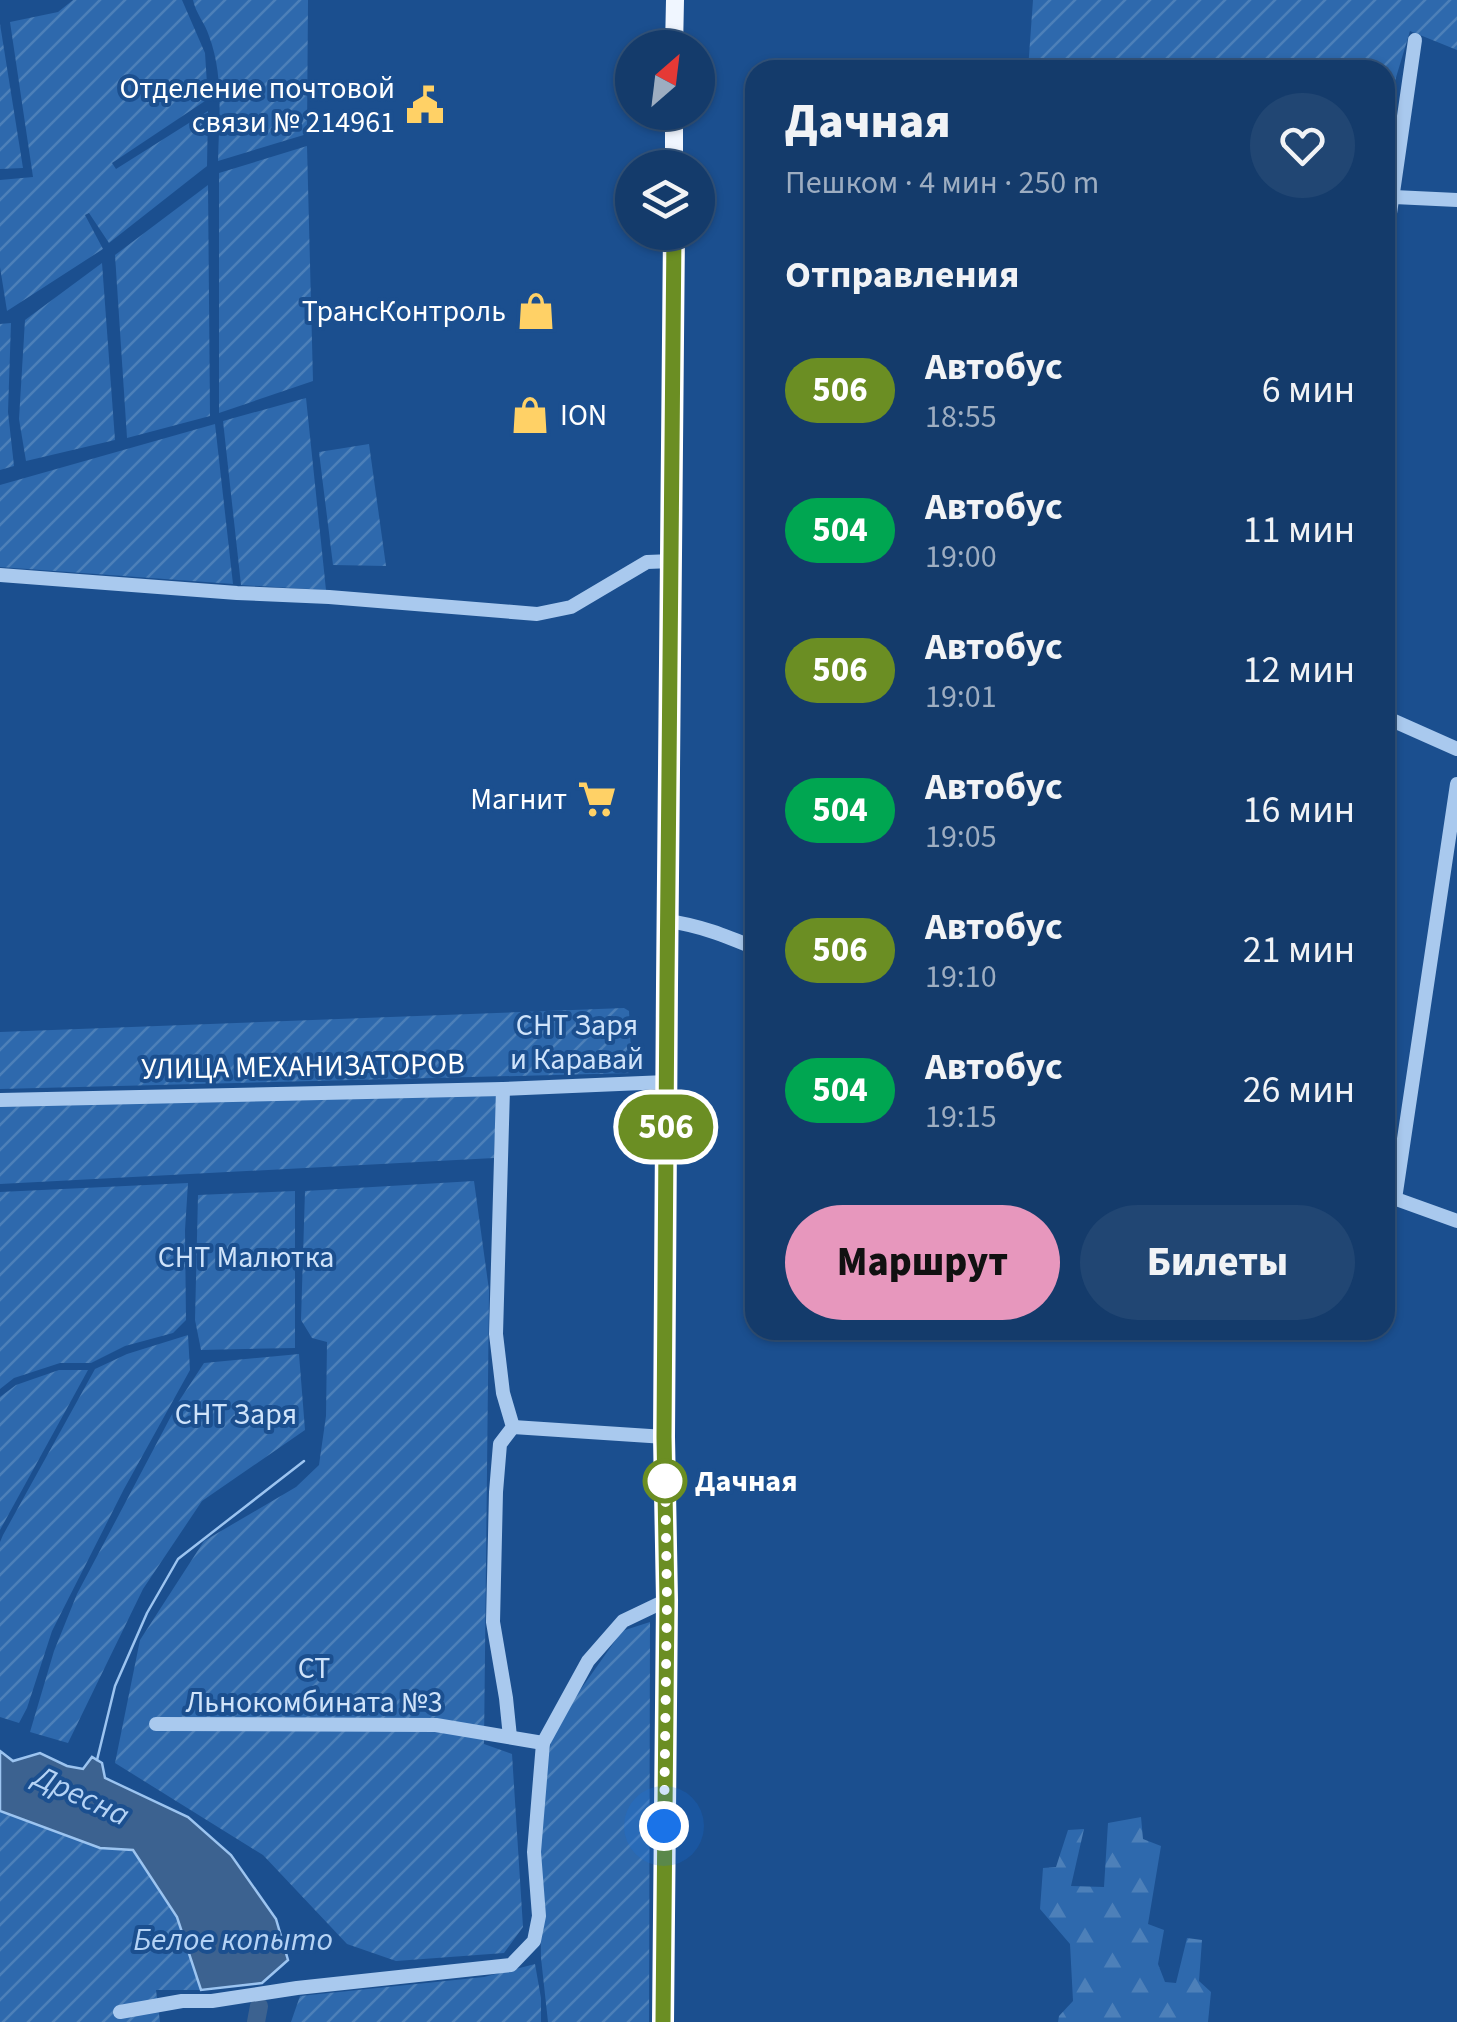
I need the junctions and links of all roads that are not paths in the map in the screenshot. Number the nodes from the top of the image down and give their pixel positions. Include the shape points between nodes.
1 (675, 0) edge
2 (674, 30) edge
3 (1415, 40) dead end
4 (1395, 190) edge
5 (1395, 197) edge
6 (1457, 200) edge
7 (674, 250) edge
8 (672, 561) junction
9 (0, 575) edge
10 (1395, 721) edge
11 (1457, 749) edge
12 (1457, 784) edge
13 (667, 920) junction
14 (745, 944) edge
15 (666, 1082) junction
16 (502, 1089) junction
17 (0, 1100) edge
18 (1395, 1166) edge
19 (1395, 1199) edge
20 (1457, 1221) edge
21 (512, 1427) junction
22 (664, 1437) junction
23 (667, 1600) junction
24 (156, 1724) dead end
25 (510, 1737) junction
26 (543, 1742) junction
27 (120, 2012) dead end
28 (663, 2022) edge

1 - 2 main road
3 - 4 street
5 - 6 street
7 - 8 main road
8 - 9 street via 646,562 571,608 537,614
8 - 13 main road
10 - 11 street
12 - 18 street
13 - 14 street
13 - 15 main road
15 - 16 street, УЛИЦА МЕХАНИЗАТОРОВ
15 - 22 main road
16 - 17 street, УЛИЦА МЕХАНИЗАТОРОВ
16 - 21 street via 496,1334
19 - 20 street
21 - 22 street
21 - 25 street via 500,1444 492,1622
22 - 23 main road
23 - 26 street via 623,1620 588,1661
23 - 28 main road
24 - 25 street via 436,1724
25 - 26 street
26 - 27 street via 534,1852 539,1916 534,1941 511,1965

